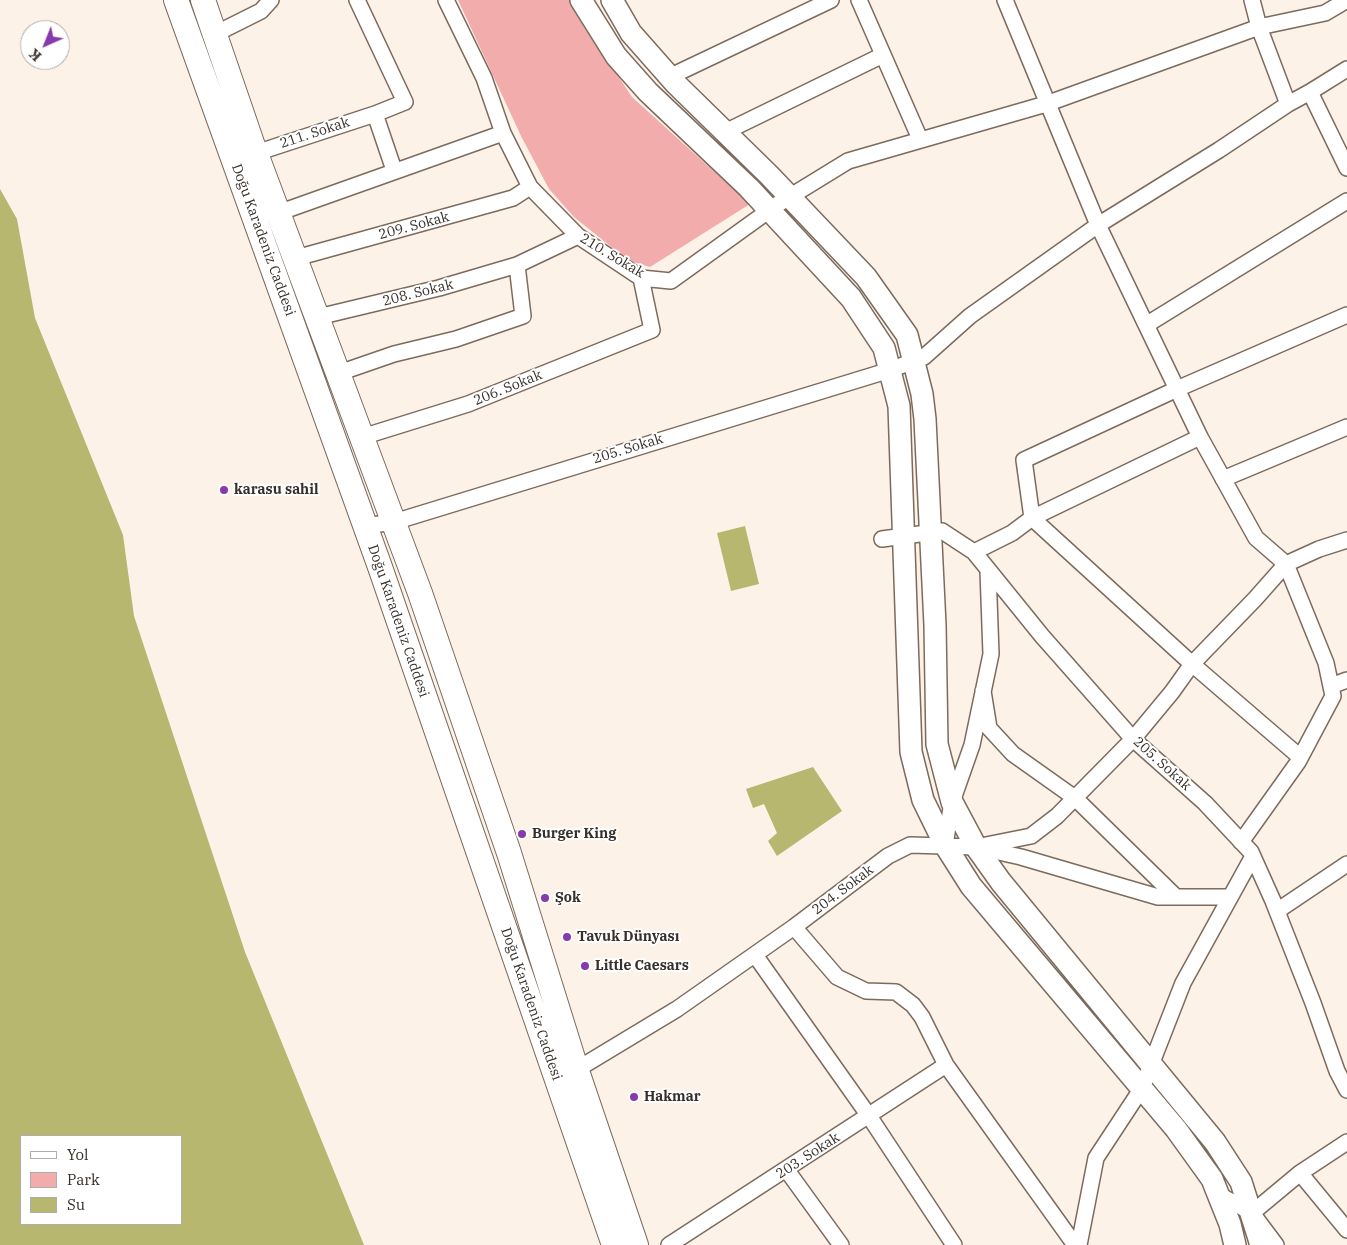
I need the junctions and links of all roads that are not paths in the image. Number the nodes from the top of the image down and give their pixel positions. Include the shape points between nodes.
1 (176, 0) edge
2 (203, 0) edge
3 (271, 0) edge
4 (357, 0) edge
5 (446, 0) edge
6 (581, 0) edge
7 (612, 0) edge
8 (831, 0) edge
9 (859, 0) edge
10 (1004, 0) edge
11 (1252, 0) edge
12 (1347, 0) edge
13 (1259, 28) junction
14 (215, 34) junction
15 (883, 55) junction
16 (1347, 69) edge
17 (669, 77) junction
18 (1310, 92) junction
19 (1046, 104) junction
20 (1288, 104) junction
21 (375, 114) junction
22 (726, 132) junction
23 (503, 133) junction
24 (920, 139) junction
25 (256, 153) junction
26 (1347, 168) edge
27 (394, 170) junction
28 (530, 187) junction
29 (1347, 201) edge
30 (780, 204) junction
31 (278, 213) junction
32 (1098, 225) junction
33 (578, 236) junction
34 (296, 258) junction
35 (517, 265) junction
36 (641, 278) junction
37 (1347, 315) edge
38 (318, 317) junction
39 (1146, 325) junction
40 (913, 361) junction
41 (890, 370) junction
42 (338, 373) junction
43 (1176, 389) junction
44 (1347, 427) edge
45 (362, 437) junction
46 (1200, 437) junction
47 (1223, 479) junction
48 (1032, 518) junction
49 (394, 522) junction
50 (365, 526) junction
51 (930, 532) junction
52 (893, 537) junction
53 (1347, 540) edge
54 (974, 552) junction
55 (1286, 564) junction
56 (988, 570) junction
57 (1192, 664) junction
58 (1347, 680) edge
59 (1331, 686) junction
60 (983, 691) junction
61 (1133, 739) junction
62 (1300, 757) junction
63 (1075, 798) junction
64 (952, 802) junction
65 (1241, 842) junction
66 (944, 846) junction
67 (976, 847) junction
68 (1253, 856) junction
69 (1347, 864) edge
70 (1176, 897) junction
71 (1230, 897) junction
72 (1277, 911) junction
73 (794, 927) junction
74 (755, 955) junction
75 (1151, 1064) junction
76 (946, 1065) junction
77 (567, 1075) junction
78 (1346, 1084) edge
79 (1142, 1088) junction
80 (870, 1116) junction
81 (1347, 1142) edge
82 (786, 1169) junction
83 (1300, 1173) junction
84 (1218, 1194) junction
85 (1252, 1213) junction
86 (1347, 1230) edge
87 (614, 1245) edge
88 (636, 1245) edge
89 (669, 1245) edge
90 (841, 1245) edge
91 (954, 1245) edge
92 (1075, 1245) edge
93 (1079, 1245) edge
94 (1235, 1245) edge
95 (1261, 1245) edge
96 (1276, 1245) edge

1 - 50 main road, Doğu Karadeniz Caddesi
2 - 14 main road, Doğu Karadeniz Caddesi
3 - 14 street via 261,11
4 - 21 street, 211. Sokak via 405,102
5 - 23 street, 210. Sokak via 484,78
6 - 30 main road via 616,56 648,92
7 - 17 main road via 631,33
8 - 17 street
9 - 15 street
10 - 19 street
11 - 13 street
12 - 13 street, 210. Sokak via 1325,13
13 - 19 street, 210. Sokak
13 - 20 street
14 - 25 main road, Doğu Karadeniz Caddesi
15 - 22 street
15 - 24 street
16 - 18 street, 205. Sokak
17 - 22 main road
18 - 20 street, 205. Sokak
18 - 26 street
19 - 24 street, 210. Sokak
19 - 32 street
20 - 32 street, 205. Sokak
21 - 25 street, 211. Sokak
21 - 27 street
22 - 30 main road
23 - 27 street
23 - 28 street, 210. Sokak
24 - 30 street, 210. Sokak via 848,161
25 - 31 main road, Doğu Karadeniz Caddesi
27 - 31 street
28 - 33 street, 210. Sokak
28 - 34 street, 209. Sokak via 513,198
29 - 39 street
30 - 36 street, 210. Sokak via 671,281
30 - 40 main road via 866,276 907,335
30 - 41 main road via 851,298 884,348
31 - 34 main road, Doğu Karadeniz Caddesi
32 - 39 street
32 - 40 street, 205. Sokak
33 - 35 street, 208. Sokak
33 - 36 street, 210. Sokak
34 - 38 main road, Doğu Karadeniz Caddesi
35 - 38 street, 208. Sokak via 439,288
35 - 42 street via 523,316
36 - 45 street, 206. Sokak via 652,330 468,404
37 - 43 street
38 - 42 main road, Doğu Karadeniz Caddesi
39 - 43 street
40 - 41 street, 205. Sokak
40 - 51 main road via 922,394
41 - 49 street, 205. Sokak
41 - 52 main road via 898,406
42 - 45 main road, Doğu Karadeniz Caddesi
43 - 46 street
43 - 48 street via 1024,460
44 - 47 street
45 - 49 main road, Doğu Karadeniz Caddesi
46 - 47 street
46 - 48 street
47 - 55 street via 1256,538
48 - 54 street via 1012,533
48 - 57 street
49 - 50 street, 205. Sokak
49 - 77 main road, Doğu Karadeniz Caddesi via 509,853
50 - 77 main road, Doğu Karadeniz Caddesi
51 - 52 street, 205. Sokak
51 - 54 street, 205. Sokak via 942,531
51 - 64 main road via 937,744
52 - 66 main road via 911,752 923,800
53 - 55 street
54 - 56 street, 205. Sokak
55 - 57 street, 204. Sokak
55 - 59 street via 1326,663
56 - 60 street via 991,654
56 - 61 street, 205. Sokak
57 - 61 street, 204. Sokak
57 - 62 street
58 - 59 street
59 - 62 street via 1333,696
60 - 63 street via 989,728 1013,754
60 - 64 street via 972,745
61 - 63 street, 204. Sokak
61 - 65 street, 205. Sokak via 1205,803
62 - 65 street
63 - 67 street, 204. Sokak via 1031,836
63 - 70 street
64 - 66 street
64 - 67 main road
65 - 68 street, 205. Sokak
66 - 67 street, 204. Sokak
66 - 73 street, 204. Sokak via 910,845 888,856
66 - 79 main road via 971,886
67 - 70 street via 1158,897
67 - 75 main road
68 - 71 street
68 - 72 street, 205. Sokak
69 - 72 street
70 - 71 street
71 - 75 street via 1184,983
72 - 78 street, 205. Sokak via 1336,1071
73 - 74 street, 204. Sokak
73 - 76 street via 836,977 866,991 896,992 913,1005
74 - 77 street, 204. Sokak via 677,1009
74 - 80 street
75 - 79 street
75 - 85 main road via 1216,1142 1241,1182
76 - 80 street, 203. Sokak
76 - 92 street
77 - 87 main road, Doğu Karadeniz Caddesi
77 - 88 main road, Doğu Karadeniz Caddesi
79 - 84 main road via 1212,1179
79 - 93 street via 1096,1158
80 - 82 street, 203. Sokak
80 - 91 street
81 - 83 street
82 - 89 street, 203. Sokak
82 - 90 street
83 - 85 street
83 - 86 street
84 - 85 street
84 - 94 main road
85 - 95 main road
85 - 96 street

